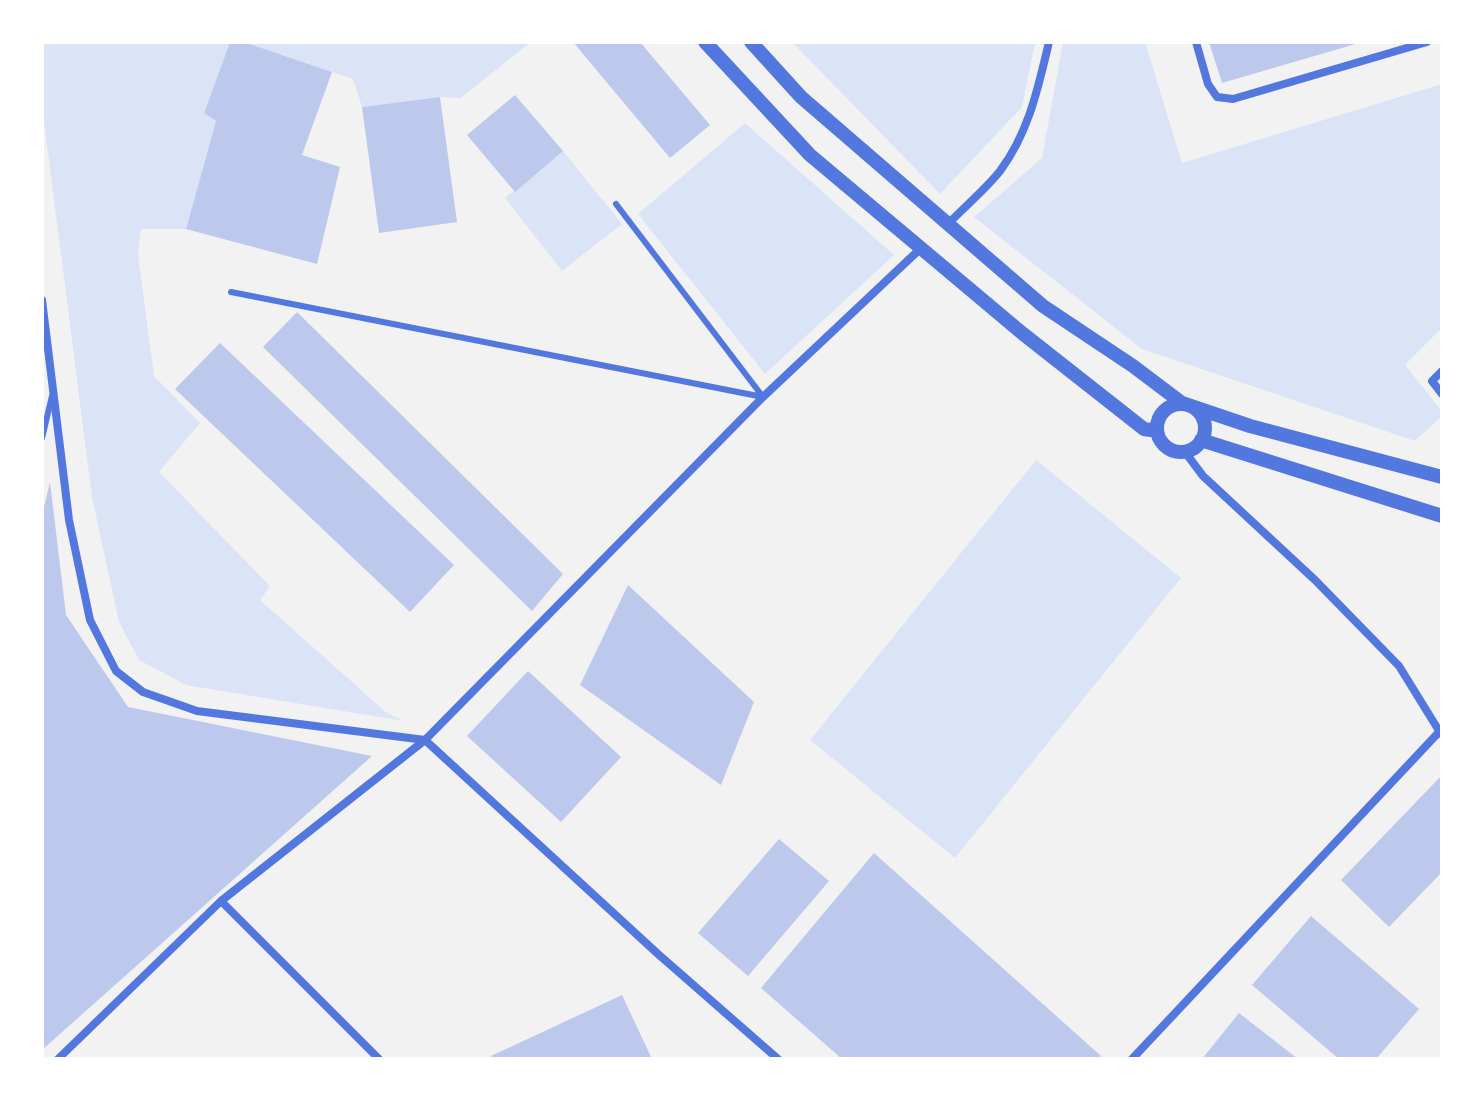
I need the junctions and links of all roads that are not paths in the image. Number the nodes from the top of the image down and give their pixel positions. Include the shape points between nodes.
1 (705, 42) edge
2 (751, 42) edge
3 (1049, 42) edge
4 (1196, 42) edge
5 (1427, 42) edge
6 (616, 204) dead end
7 (947, 225) junction
8 (920, 249) junction
9 (231, 292) dead end
10 (42, 300) edge
11 (1442, 371) edge
12 (54, 385) junction
13 (1442, 394) edge
14 (763, 397) junction
15 (1187, 405) junction
16 (1157, 431) junction
17 (42, 438) edge
18 (1201, 440) junction
19 (1185, 452) junction
20 (1442, 477) edge
21 (1442, 516) edge
22 (1441, 732) edge
23 (425, 740) junction
24 (221, 901) junction
25 (58, 1059) edge
26 (379, 1059) edge
27 (778, 1059) edge
28 (1132, 1059) edge

1 - 8 street via 810,155
2 - 7 street via 801,97
3 - 7 street via 1020,138 999,172
4 - 5 street via 1208,84 1217,97 1233,99
6 - 14 lane
7 - 15 street via 1043,306
8 - 14 street
8 - 16 street via 1144,429
9 - 14 lane
10 - 12 street
11 - 13 street via 1432,381
12 - 17 lane
12 - 23 street via 69,520 90,620 116,671 143,692 197,711
14 - 23 street
15 - 16 street via 1165,410
15 - 18 street via 1203,419
15 - 20 street
16 - 19 street via 1164,445
18 - 19 street
18 - 21 street
19 - 22 street via 1203,476 1399,666
22 - 28 street
23 - 24 street
23 - 27 street
24 - 25 street
24 - 26 street

